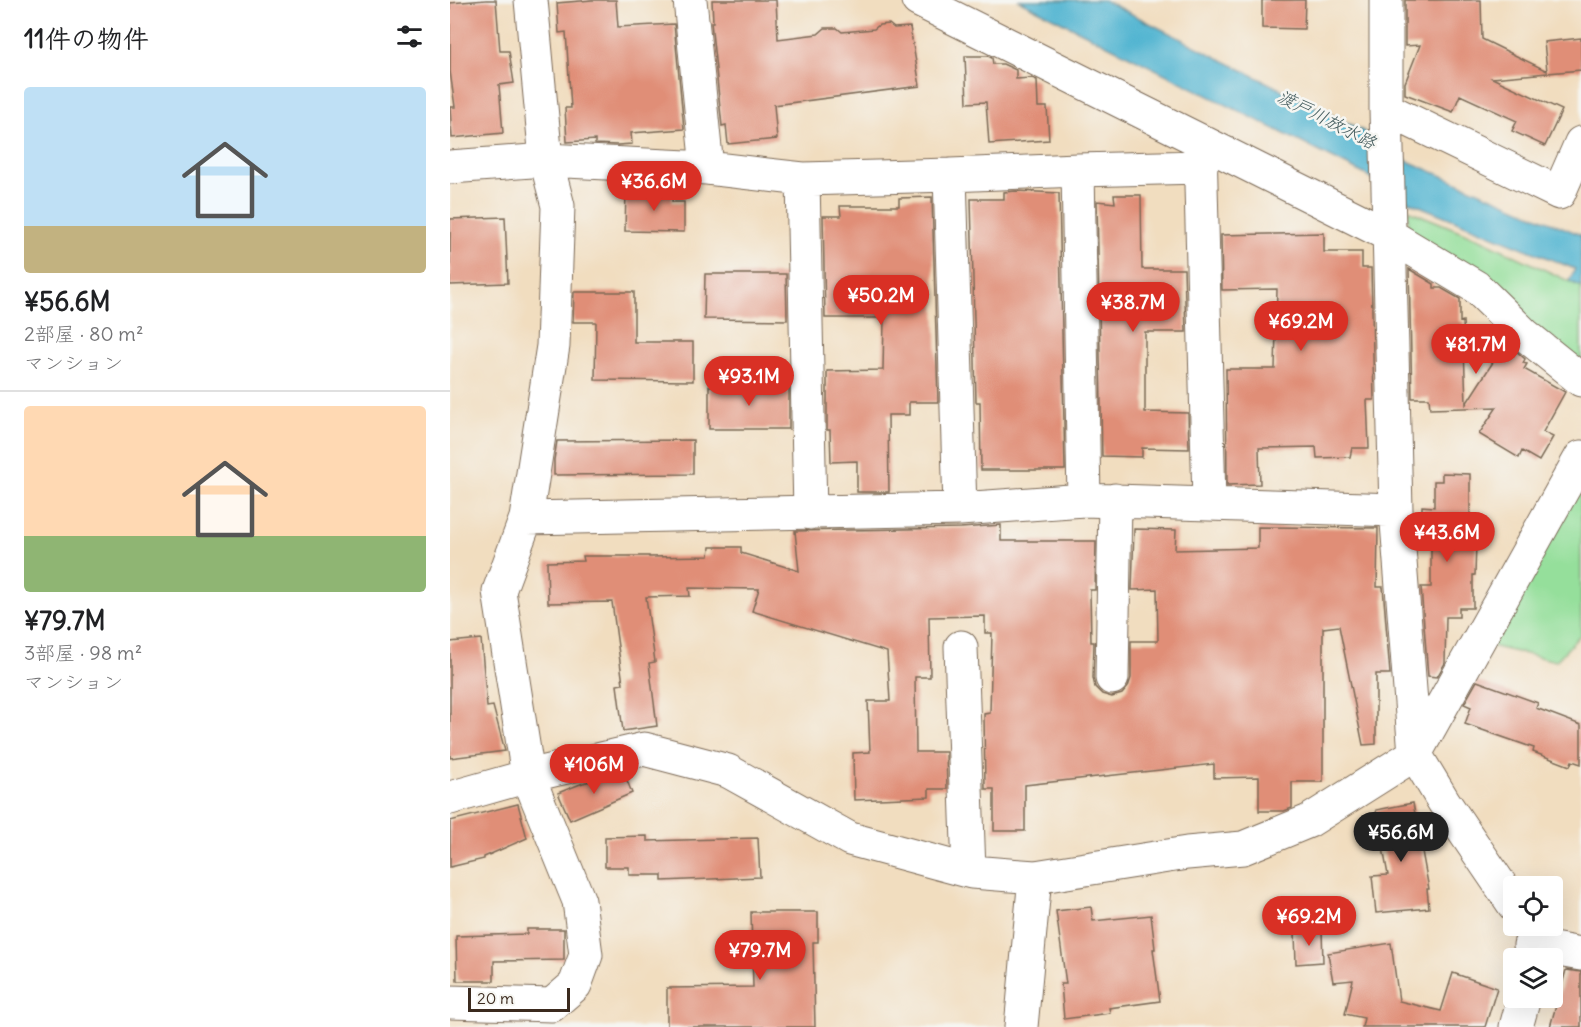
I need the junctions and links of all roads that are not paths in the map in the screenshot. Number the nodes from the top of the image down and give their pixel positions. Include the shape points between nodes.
1 (531, 0) edge
2 (690, 0) edge
3 (918, 0) edge
4 (1386, 0) edge
5 (1386, 108) junction
6 (1581, 143) edge
7 (1200, 154) junction
8 (546, 160) junction
9 (450, 167) edge
10 (707, 168) junction
11 (1078, 170) junction
12 (950, 175) junction
13 (803, 179) junction
14 (1389, 235) junction
15 (1581, 380) edge
16 (1581, 457) edge
17 (1100, 500) junction
18 (1209, 503) junction
19 (960, 509) junction
20 (1396, 510) junction
21 (810, 513) junction
22 (526, 518) junction
23 (961, 647) dead end
24 (1112, 678) dead end
25 (1415, 754) junction
26 (528, 776) junction
27 (450, 798) edge
28 (969, 871) junction
29 (1035, 877) junction
30 (1503, 889) edge
31 (1530, 943) edge
32 (1581, 954) edge
33 (450, 1002) edge
34 (552, 1005) junction
35 (1521, 1008) edge
36 (521, 1027) edge
37 (1021, 1027) edge
38 (1516, 1027) edge

1 - 8 street
2 - 10 street
3 - 7 street
4 - 5 street
5 - 6 street via 1559,193
5 - 14 street
7 - 11 street
7 - 14 street
7 - 18 street
8 - 9 street
8 - 10 street
8 - 22 street via 558,206 553,346
10 - 13 street
11 - 12 street
11 - 17 street
12 - 13 street
12 - 19 street
13 - 21 street
14 - 15 street via 1476,287 1524,334
14 - 20 street
16 - 25 street
17 - 18 street
17 - 19 street
17 - 24 street
18 - 20 street
19 - 21 street
20 - 25 street
21 - 22 street
22 - 26 street via 499,591
23 - 28 street
25 - 29 street via 1310,821 1244,848
25 - 30 street
26 - 27 street
26 - 28 street via 644,749 728,771 850,839
26 - 34 street via 579,901 586,955 575,985
28 - 29 street
29 - 37 street
31 - 32 street
33 - 34 street
34 - 36 street
35 - 38 street

